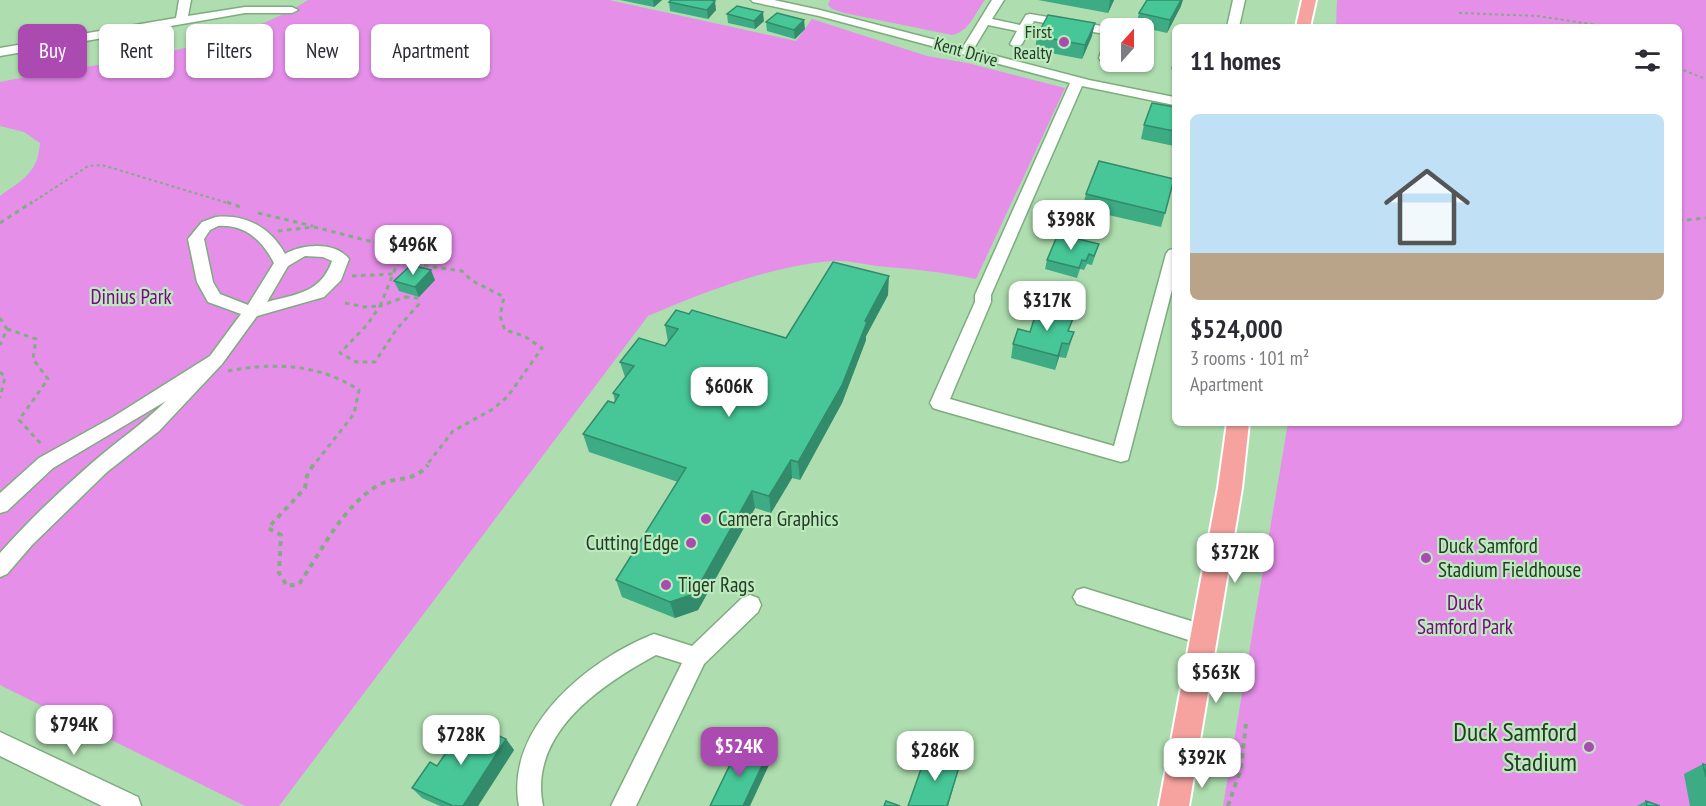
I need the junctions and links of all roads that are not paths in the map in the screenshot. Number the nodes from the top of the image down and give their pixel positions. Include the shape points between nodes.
1 (185, 0) edge
2 (757, 0) edge
3 (998, 0) edge
4 (1239, 0) edge
5 (1309, 0) edge
6 (292, 10) dead end
7 (182, 19) junction
8 (986, 21) junction
9 (1234, 24) edge
10 (1304, 24) edge
11 (1024, 29) junction
12 (1100, 29) edge
13 (1016, 44) dead end
14 (0, 52) edge
15 (966, 52) junction
16 (1077, 81) junction
17 (1172, 101) edge
18 (1172, 262) edge
19 (282, 263) junction
20 (251, 312) junction
21 (216, 360) junction
22 (1238, 426) edge
23 (0, 505) edge
24 (0, 568) edge
25 (1084, 597) dead end
26 (750, 605) dead end
27 (1204, 635) junction
28 (696, 657) junction
29 (0, 744) edge
30 (129, 806) edge
31 (531, 806) edge
32 (623, 806) edge
33 (1174, 806) edge

1 - 7 street
2 - 15 street, Kent Drive
3 - 8 street
4 - 9 street
5 - 10 main road
6 - 7 street via 253,9
7 - 14 street
8 - 11 street
8 - 15 street
11 - 12 street via 1030,17
11 - 13 street
15 - 16 street, Kent Drive
16 - 17 street, Kent Drive
16 - 18 street via 939,403 1121,455
19 - 20 street
19 - 20 street via 302,251 326,252 341,259 335,276 318,293
19 - 20 street via 270,241 256,230 234,222 206,225 196,239 205,282 214,298
20 - 21 street
21 - 23 street via 46,463
21 - 24 street via 153,426 100,467
22 - 27 main road
25 - 27 street
26 - 28 street
27 - 33 main road
28 - 31 street via 654,644 582,691 546,731 529,773
28 - 32 street
29 - 30 street

